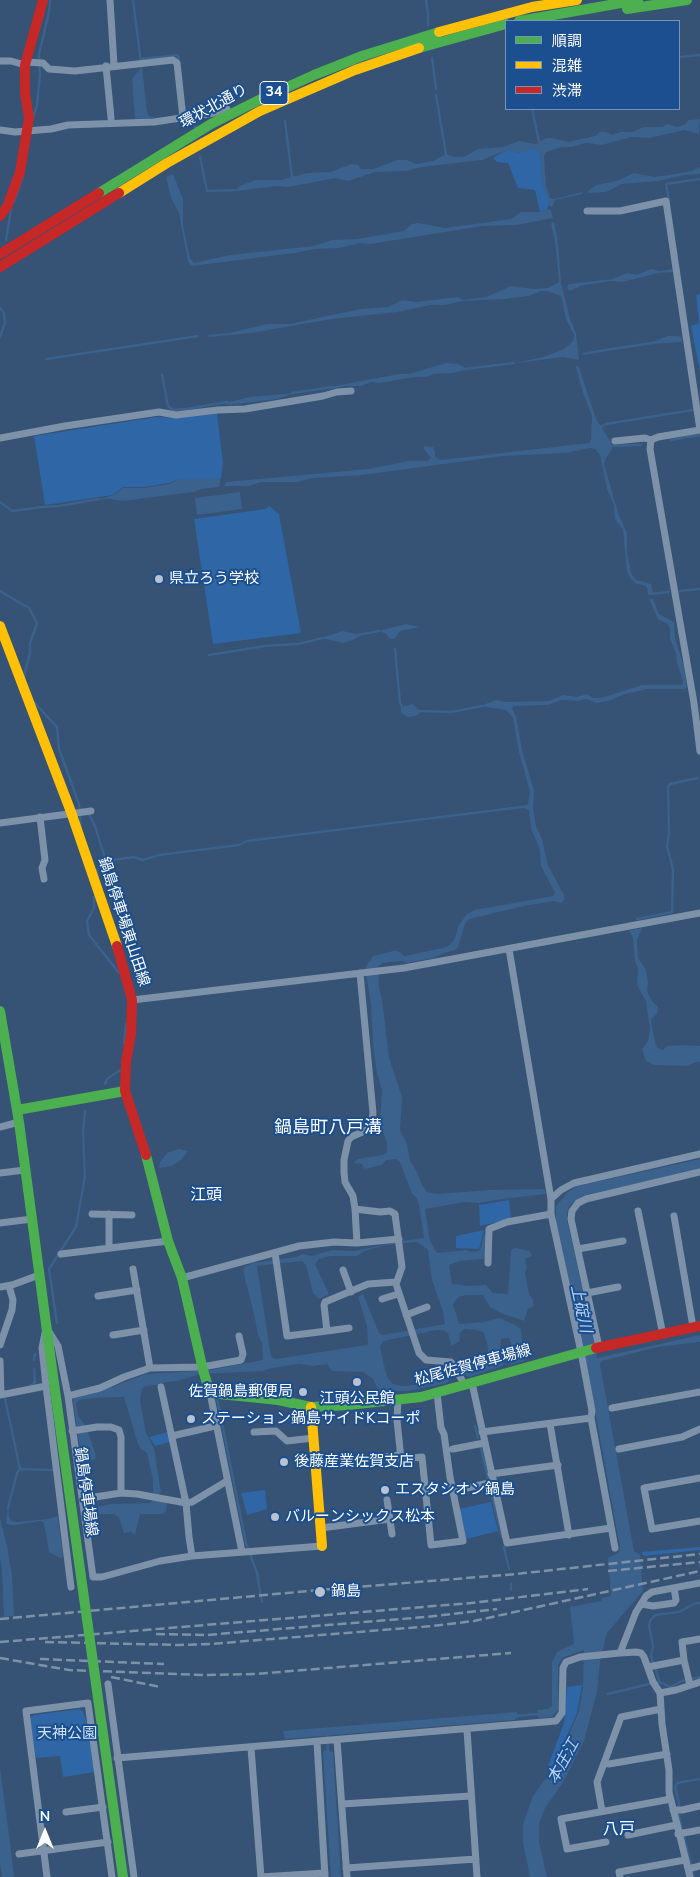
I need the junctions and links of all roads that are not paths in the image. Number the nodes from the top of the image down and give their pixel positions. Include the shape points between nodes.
1 (43, 0) edge
2 (110, 0) edge
3 (550, 0) edge
4 (577, 0) edge
5 (638, 0) edge
6 (687, 0) edge
7 (532, 7) junction
8 (568, 11) junction
9 (524, 20) edge
10 (505, 24) edge
11 (0, 61) edge
12 (25, 64) junction
13 (110, 66) junction
14 (251, 103) junction
15 (111, 118) dead end
16 (186, 118) junction
17 (0, 130) edge
18 (29, 132) junction
19 (587, 211) dead end
20 (0, 216) edge
21 (0, 254) edge
22 (0, 267) edge
23 (351, 392) dead end
24 (700, 430) edge
25 (0, 438) edge
26 (651, 440) junction
27 (615, 441) dead end
28 (0, 626) edge
29 (700, 751) edge
30 (82, 812) junction
31 (40, 817) junction
32 (0, 823) edge
33 (44, 879) dead end
34 (700, 913) edge
35 (509, 949) junction
36 (363, 973) junction
37 (132, 1000) junction
38 (0, 1011) edge
39 (125, 1091) junction
40 (17, 1110) junction
41 (19, 1122) junction
42 (0, 1127) edge
43 (700, 1154) edge
44 (25, 1170) junction
45 (700, 1172) edge
46 (0, 1173) edge
47 (551, 1199) junction
48 (355, 1209) junction
49 (638, 1212) dead end
50 (92, 1214) dead end
51 (109, 1214) junction
52 (551, 1214) junction
53 (132, 1215) dead end
54 (674, 1216) dead end
55 (32, 1219) junction
56 (0, 1223) edge
57 (168, 1241) junction
58 (399, 1241) junction
59 (623, 1241) dead end
60 (357, 1243) junction
61 (109, 1248) junction
62 (578, 1249) junction
63 (61, 1254) dead end
64 (276, 1255) junction
65 (488, 1263) dead end
66 (133, 1269) dead end
67 (343, 1270) dead end
68 (40, 1276) junction
69 (182, 1278) junction
70 (396, 1282) junction
71 (9, 1286) junction
72 (0, 1287) edge
73 (618, 1287) dead end
74 (137, 1290) junction
75 (351, 1292) junction
76 (588, 1293) junction
77 (398, 1294) junction
78 (98, 1296) dead end
79 (382, 1299) dead end
80 (427, 1307) dead end
81 (406, 1315) junction
82 (47, 1328) junction
83 (350, 1328) dead end
84 (144, 1330) junction
85 (698, 1330) edge
86 (327, 1331) junction
87 (663, 1334) junction
88 (113, 1335) dead end
89 (240, 1336) dead end
90 (0, 1346) edge
91 (600, 1347) junction
92 (581, 1352) junction
93 (0, 1360) edge
94 (150, 1368) junction
95 (203, 1371) junction
96 (468, 1384) junction
97 (46, 1386) junction
98 (161, 1387) dead end
99 (700, 1392) edge
100 (210, 1393) junction
101 (437, 1393) junction
102 (0, 1395) edge
103 (68, 1396) junction
104 (398, 1399) junction
105 (311, 1407) junction
106 (612, 1408) dead end
107 (591, 1418) junction
108 (550, 1424) junction
109 (215, 1426) junction
110 (700, 1429) edge
111 (74, 1431) junction
112 (254, 1432) dead end
113 (482, 1432) junction
114 (172, 1436) junction
115 (313, 1438) junction
116 (484, 1442) junction
117 (453, 1448) dead end
118 (619, 1449) dead end
119 (401, 1455) junction
120 (315, 1465) junction
121 (558, 1465) junction
122 (492, 1478) junction
123 (700, 1478) edge
124 (227, 1481) junction
125 (458, 1490) dead end
126 (121, 1493) junction
127 (82, 1500) junction
128 (387, 1500) dead end
129 (186, 1503) junction
130 (390, 1519) junction
131 (700, 1521) edge
132 (321, 1528) junction
133 (611, 1528) junction
134 (392, 1534) dead end
135 (569, 1535) junction
136 (322, 1546) joint
137 (615, 1548) dead end
138 (246, 1552) junction
139 (192, 1556) junction
140 (700, 1583) edge
141 (71, 1587) dead end
142 (674, 1588) junction
143 (641, 1604) junction
144 (700, 1639) edge
145 (620, 1653) junction
146 (684, 1660) junction
147 (653, 1666) junction
148 (689, 1681) junction
149 (700, 1682) edge
150 (108, 1684) dead end
151 (656, 1687) junction
152 (661, 1710) junction
153 (467, 1730) junction
154 (335, 1741) junction
155 (319, 1742) junction
156 (251, 1748) junction
157 (667, 1754) junction
158 (117, 1758) junction
159 (604, 1763) junction
160 (471, 1796) junction
161 (670, 1797) junction
162 (342, 1804) junction
163 (700, 1806) edge
164 (103, 1807) junction
165 (677, 1810) junction
166 (602, 1811) junction
167 (66, 1812) dead end
168 (676, 1825) junction
169 (700, 1830) edge
170 (682, 1833) junction
171 (628, 1835) dead end
172 (108, 1842) junction
173 (606, 1842) dead end
174 (43, 1850) junction
175 (19, 1854) dead end
176 (476, 1859) junction
177 (686, 1860) junction
178 (346, 1868) junction
179 (692, 1870) edge
180 (325, 1875) edge
181 (47, 1877) edge
182 (112, 1877) edge
183 (123, 1877) edge
184 (134, 1877) edge
185 (262, 1877) edge
186 (347, 1877) edge
187 (477, 1877) edge
188 (620, 1877) edge

1 - 12 main road
2 - 13 street
3 - 7 main road
4 - 7 main road, 環状北通り / 34
5 - 8 main road
6 - 8 main road via 595,13
7 - 14 main road, 環状北通り / 34 via 371,53
8 - 9 main road
10 - 22 main road, 環状北通り / 34 via 355,70 260,111 167,163
11 - 12 street
12 - 13 street via 40,63 49,69 74,71
12 - 18 main road
13 - 15 street
13 - 16 street via 172,60 177,63
14 - 16 street via 246,99 221,112
14 - 21 main road, 環状北通り / 34 via 211,124
16 - 18 street via 68,125
17 - 18 street
18 - 20 main road via 20,172 7,207
19 - 24 street via 620,211 666,201
23 - 25 street via 245,409 149,414
24 - 26 street
26 - 27 street
26 - 29 street
28 - 30 main road, 鍋島停車場東山田線
30 - 31 street
30 - 37 main road, 鍋島停車場東山田線
31 - 32 street
31 - 33 street
34 - 35 street
35 - 36 street
35 - 47 street
36 - 37 street
36 - 48 street via 373,1114 367,1130 348,1141 344,1160 345,1182 353,1196
37 - 39 main road, 鍋島停車場東山田線
38 - 40 main road
39 - 40 main road
39 - 57 main road via 151,1170
40 - 41 main road, 鍋島停車場線
41 - 42 street
41 - 44 main road, 鍋島停車場線
43 - 47 street via 574,1183
44 - 46 street
44 - 55 main road, 鍋島停車場線
45 - 62 street via 578,1203 572,1210 571,1220
47 - 52 street
48 - 58 street via 395,1214
48 - 60 street
49 - 87 street
50 - 51 street
51 - 53 street
51 - 61 street
52 - 65 street via 507,1222 489,1230
52 - 92 street
54 - 85 street
55 - 56 street
55 - 68 main road, 鍋島停車場線
57 - 61 street
57 - 69 main road
58 - 60 street
58 - 70 street via 402,1267
59 - 62 street
60 - 64 street via 299,1246
61 - 63 street
62 - 76 street
64 - 69 street
64 - 86 street via 287,1336
66 - 74 street
67 - 75 street
68 - 71 street
68 - 82 main road, 鍋島停車場線
69 - 95 main road
70 - 75 street via 368,1284
70 - 77 street
71 - 72 street
71 - 90 street via 12,1310
73 - 76 street
74 - 78 street
74 - 84 street
75 - 86 street via 325,1302
76 - 91 street
77 - 79 street
77 - 81 street
80 - 81 street
81 - 96 street via 422,1357 451,1362
82 - 97 street via 42,1348
82 - 103 street via 58,1346
82 - 183 main road, 鍋島停車場線, bridge
83 - 86 street
84 - 88 street
84 - 94 street
85 - 87 main road
87 - 91 main road
89 - 95 street via 241,1360
91 - 92 main road, 松尾佐賀停車場線
92 - 96 main road, 松尾佐賀停車場線
92 - 107 street
93 - 102 street
94 - 95 street
94 - 103 street via 100,1388
95 - 100 main road
96 - 101 main road, 松尾佐賀停車場線
96 - 113 street
97 - 102 street
97 - 141 street
98 - 114 street
99 - 106 street
100 - 105 main road
100 - 109 street
101 - 104 main road, 松尾佐賀停車場線
101 - 119 street via 463,1541 431,1545 422,1457 401,1459
103 - 111 street
104 - 105 main road, 松尾佐賀停車場線
104 - 119 street
105 - 115 main road
107 - 108 street
107 - 133 street
108 - 113 street
108 - 121 street
109 - 114 street
109 - 124 street
110 - 118 street
111 - 126 street via 97,1427 118,1430 121,1437
111 - 127 street
112 - 115 street via 276,1431 287,1441
113 - 116 street
114 - 129 street
115 - 120 main road
116 - 117 street
116 - 122 street
119 - 120 street
120 - 132 main road
121 - 122 street
121 - 135 street
122 - 125 street
122 - 135 street via 507,1542
123 - 131 street via 644,1488 652,1529
124 - 129 street
124 - 138 street
126 - 127 street
126 - 129 street
127 - 139 street via 93,1577 102,1578 160,1561
128 - 130 street
129 - 139 street
130 - 132 street
130 - 134 street
132 - 136 main road
133 - 135 street
133 - 137 street
136 - 138 street
138 - 139 street
140 - 142 street
142 - 143 street via 652,1592
142 - 143 street via 674,1603
143 - 145 street
144 - 146 street via 682,1642
145 - 147 street via 641,1653
145 - 153 street via 580,1657 566,1662 563,1668 562,1713 556,1721
146 - 147 street
146 - 148 street
147 - 151 street
148 - 149 street
148 - 151 street
150 - 158 street
151 - 152 street
152 - 157 street
152 - 159 street via 621,1717
153 - 154 street
153 - 160 street
154 - 155 street
154 - 162 street
155 - 156 street
155 - 180 street
156 - 158 street
156 - 185 street
157 - 159 street
157 - 161 street
158 - 184 street
159 - 166 street via 597,1782
160 - 162 street
160 - 176 street
161 - 165 street
161 - 166 street
162 - 178 street
163 - 165 street
164 - 167 street
164 - 172 street
164 - 174 street via 88,1703 26,1712
165 - 168 street
166 - 173 street via 561,1820 567,1849
168 - 170 street
168 - 171 street
169 - 170 street
170 - 177 street
172 - 174 street
172 - 182 street
174 - 175 street
174 - 181 street
176 - 178 street
176 - 187 street
177 - 179 street
177 - 188 street via 619,1872
178 - 186 street
180 - 185 street

